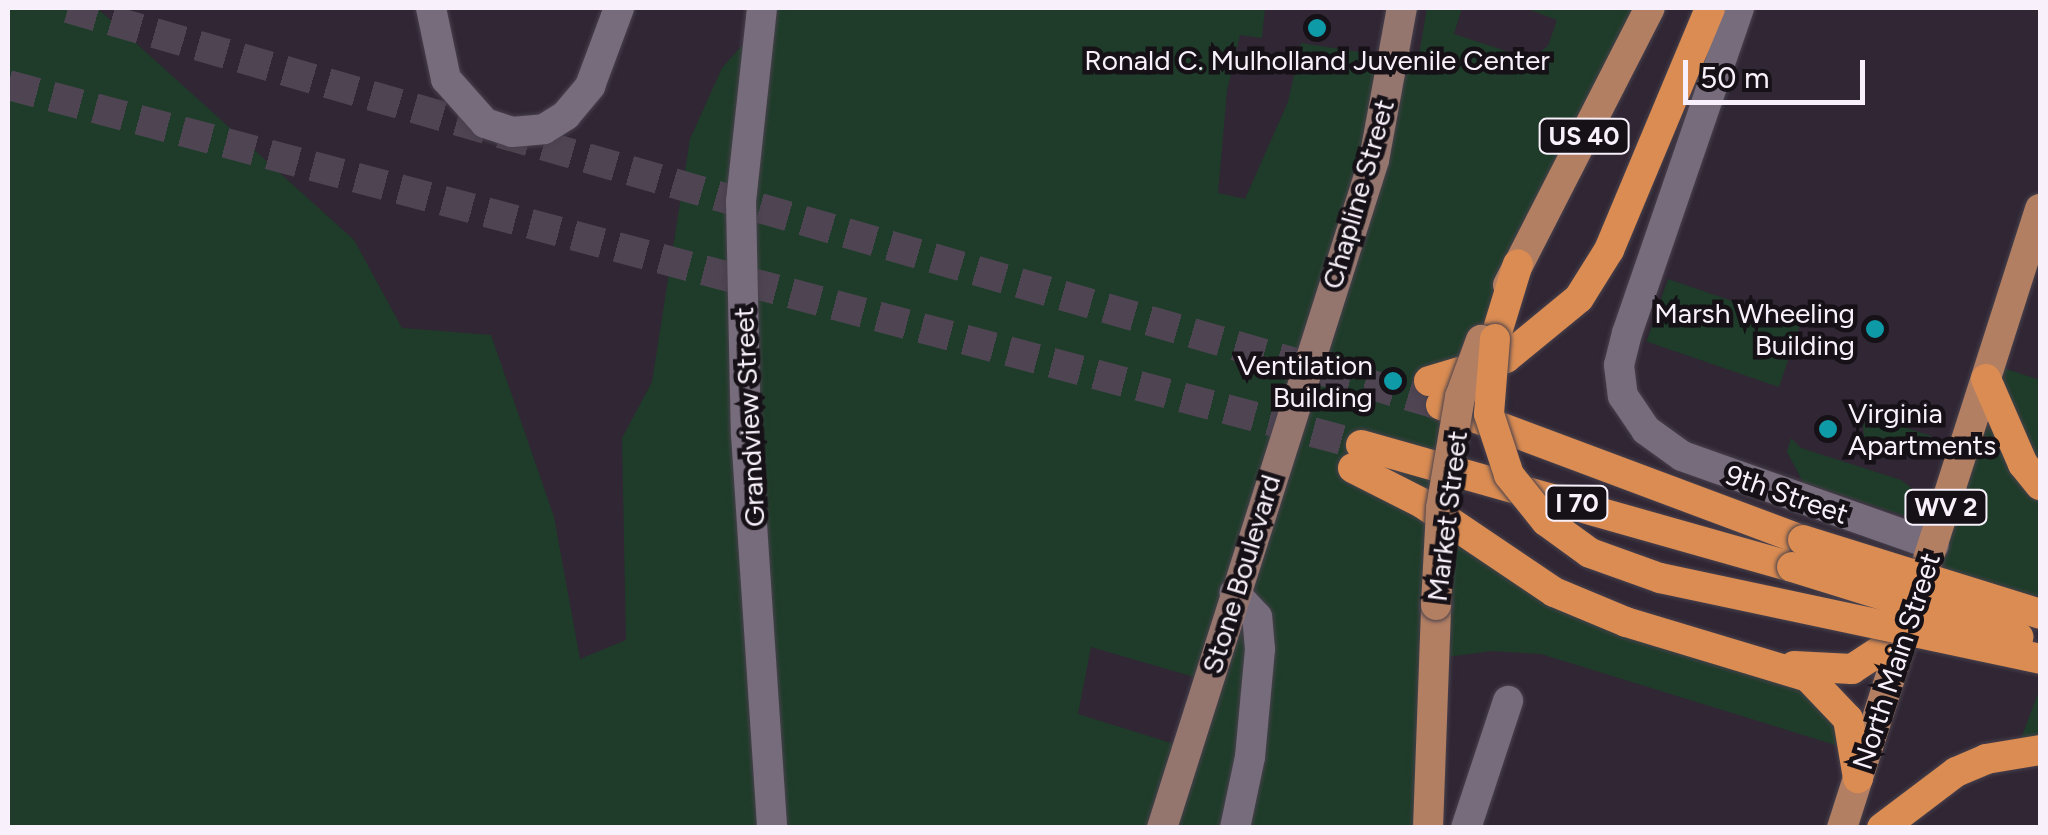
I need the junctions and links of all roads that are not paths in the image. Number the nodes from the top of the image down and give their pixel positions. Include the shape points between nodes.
1 (430, 8) edge
2 (619, 8) edge
3 (762, 8) edge
4 (1402, 8) edge
5 (1650, 8) edge
6 (1710, 8) edge
7 (1738, 8) edge
8 (2040, 209) edge
9 (1518, 264) joint
10 (1320, 320) joint
11 (1488, 340) junction
12 (1986, 379) junction
13 (2040, 485) edge
14 (1934, 546) junction
15 (1798, 553) junction
16 (1235, 593) junction
17 (2040, 614) edge
18 (1904, 634) junction
19 (2040, 644) edge
20 (2040, 659) edge
21 (1781, 666) junction
22 (1508, 701) dead end
23 (2040, 750) edge
24 (1858, 778) junction
25 (772, 828) edge
26 (1162, 828) edge
27 (1234, 828) edge
28 (1428, 828) edge
29 (1466, 828) edge
30 (1842, 828) edge
31 (1882, 828) edge

1 - 2 street via 446,79 485,124 512,132 544,128 566,114 590,86
3 - 25 street, Grandview Street via 740,202 746,434
4 - 10 street, Chapline Street via 1374,160
5 - 9 main road, US 40
6 - 15 highway, I 70 via 1608,250 1579,298 1506,358 1435,393
7 - 14 street, 9th Street via 1619,365 1624,396 1646,430 1682,456
8 - 12 main road, North Main Street
9 - 11 highway
10 - 16 street, Stone Boulevard
11 - 20 highway, bridge via 1489,414 1510,475 1546,521 1590,554 1660,578
11 - 28 main road, Market Street, bridge via 1460,397 1441,508
12 - 13 highway via 2023,464
12 - 14 main road, North Main Street / WV 2
14 - 18 main road, North Main Street / WV 2
15 - 17 highway, I 70, bridge
15 - 19 highway, I 70, bridge
15 - 21 highway, I 70 via 1357,456 1571,600
16 - 26 street, Stone Boulevard
16 - 27 street via 1257,617 1260,649 1250,757
18 - 21 highway via 1852,668
18 - 24 main road, North Main Street / WV 2
21 - 24 highway via 1838,702 1853,734
22 - 29 street
23 - 31 highway via 1986,759 1930,789
24 - 30 main road, North Main Street / WV 2

